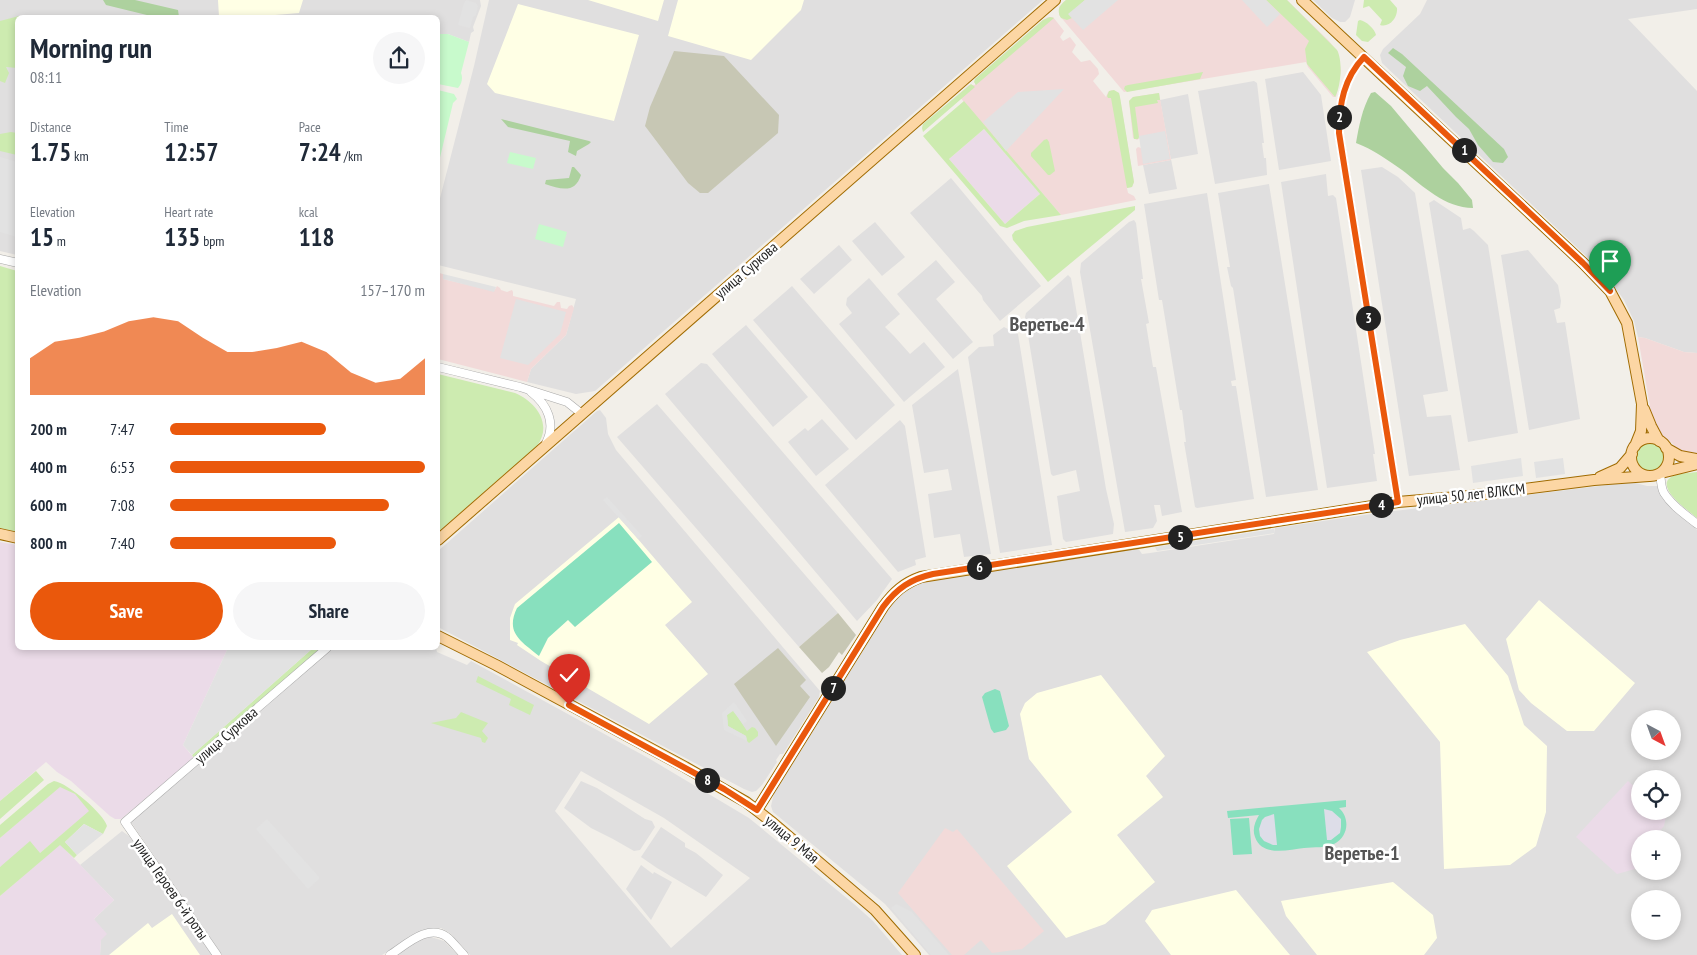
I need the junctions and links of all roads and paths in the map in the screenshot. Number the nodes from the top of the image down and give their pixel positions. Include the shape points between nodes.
1 (1054, 0) edge
2 (1302, 0) edge
3 (1364, 57) junction
4 (0, 259) edge
5 (15, 263) edge
6 (440, 367) edge
7 (520, 387) junction
8 (1642, 404) junction
9 (582, 414) junction
10 (1663, 444) junction
11 (542, 449) junction
12 (1633, 450) junction
13 (1697, 459) edge
14 (1697, 464) edge
15 (1654, 475) junction
16 (1594, 480) junction
17 (1398, 502) junction
18 (1697, 524) edge
19 (0, 534) edge
20 (15, 537) edge
21 (440, 538) edge
22 (440, 637) edge
23 (325, 650) edge
24 (757, 810) junction
25 (125, 822) joint
26 (217, 955) edge
27 (390, 955) edge
28 (464, 955) edge
29 (915, 955) edge

1 - 9 main road, улица Суркова
2 - 3 main road
3 - 8 main road via 1610,291 1627,323
3 - 17 street via 1353,70 1343,93 1339,133
4 - 5 street
6 - 7 street
7 - 9 street via 568,402
7 - 11 street via 535,395 550,416 549,437
8 - 10 main road
8 - 12 main road via 1641,430
9 - 11 main road, улица Суркова
10 - 12 main road via 1646,439
10 - 13 main road via 1680,456
10 - 15 main road via 1668,460 1665,469
11 - 21 main road, улица Суркова
12 - 15 main road via 1634,467 1641,474
12 - 16 main road, улица 50 лет ВЛКСМ via 1620,468
14 - 15 main road, улица 50 лет ВЛКСМ
15 - 16 main road, улица 50 лет ВЛКСМ
15 - 18 street via 1671,501
16 - 17 main road, улица 50 лет ВЛКСМ
17 - 24 main road, улица 50 лет ВЛКСМ via 933,574 910,581 883,607
19 - 20 main road
22 - 24 main road, улица 9 Мая via 685,767
23 - 25 street, улица Суркова
24 - 29 main road, улица 9 Мая via 875,910
25 - 26 street, улица Героев 6-й роты
27 - 28 street via 430,932 447,937

